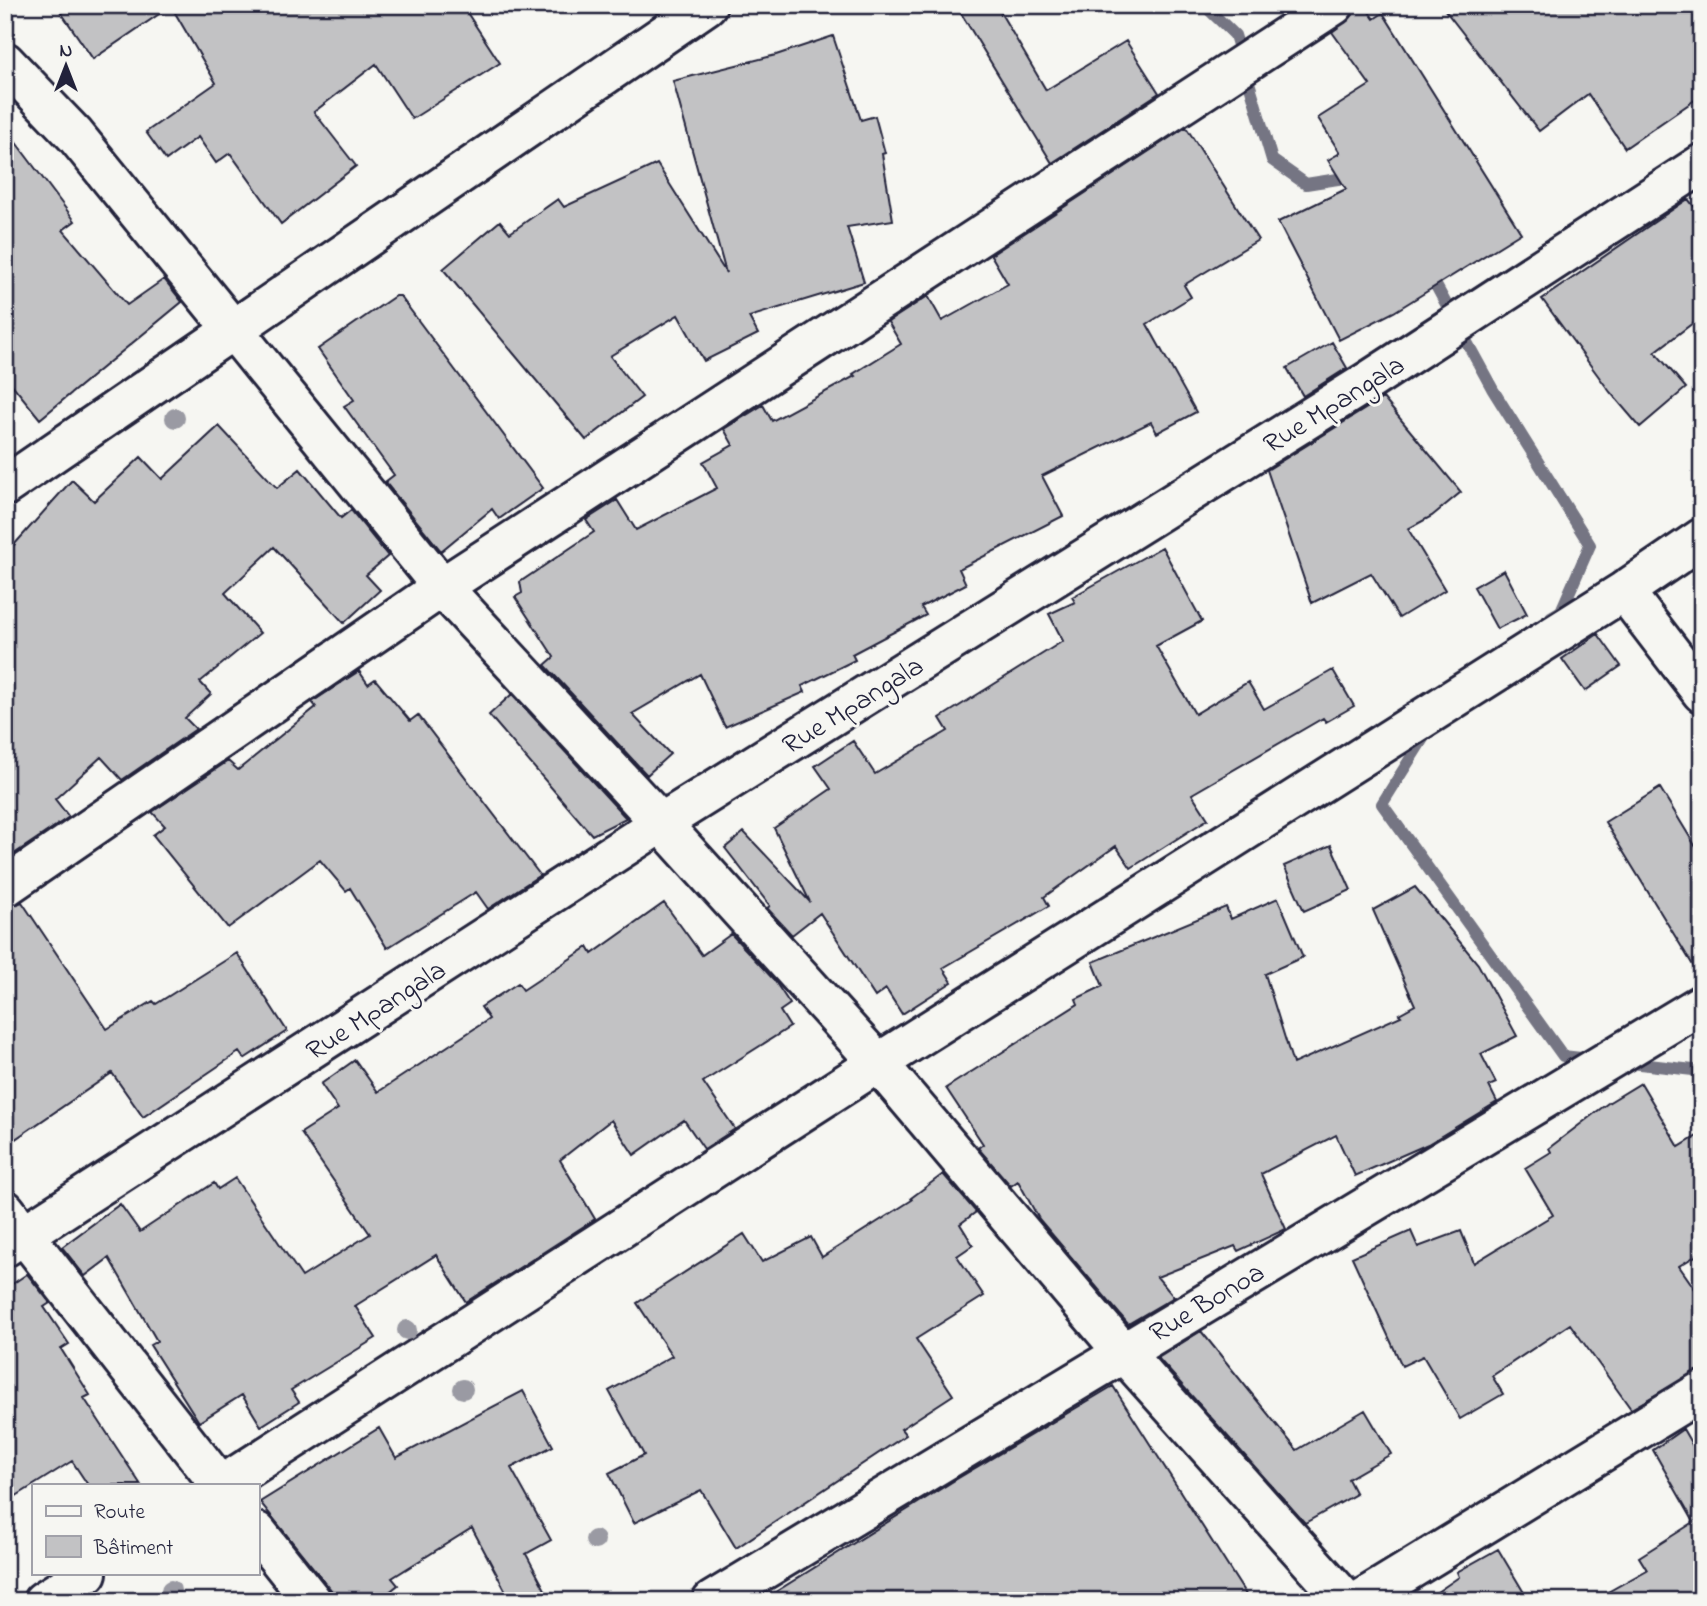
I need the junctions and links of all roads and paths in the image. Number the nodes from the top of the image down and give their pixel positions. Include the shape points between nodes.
1 (707, 5) edge
2 (1334, 5) edge
3 (5, 62) edge
4 (1702, 164) edge
5 (232, 330) junction
6 (5, 486) edge
7 (1702, 538) edge
8 (442, 587) junction
9 (1624, 591) junction
10 (1702, 693) edge
11 (662, 823) junction
12 (5, 887) edge
13 (1702, 1004) edge
14 (878, 1063) junction
15 (12, 1230) edge
16 (1122, 1352) junction
17 (1702, 1391) edge
18 (220, 1484) edge
19 (223, 1484) edge
20 (259, 1535) edge
21 (85, 1574) edge
22 (43, 1601) edge
23 (312, 1601) edge
24 (712, 1601) edge
25 (1346, 1601) edge
26 (1359, 1601) edge

1 - 5 street
2 - 8 street
3 - 5 street via 75,135
4 - 11 street, Rue Mpangala via 1367,382
5 - 6 street
5 - 8 street
7 - 9 street
8 - 11 street
8 - 12 street
9 - 10 street
9 - 14 street
11 - 14 street
11 - 15 street, Rue Mpangala
13 - 16 street, Rue Bonoa
14 - 16 street
14 - 19 street
15 - 18 street
16 - 24 street, Rue Bonoa
16 - 25 street
17 - 26 street
20 - 23 street
21 - 22 street

